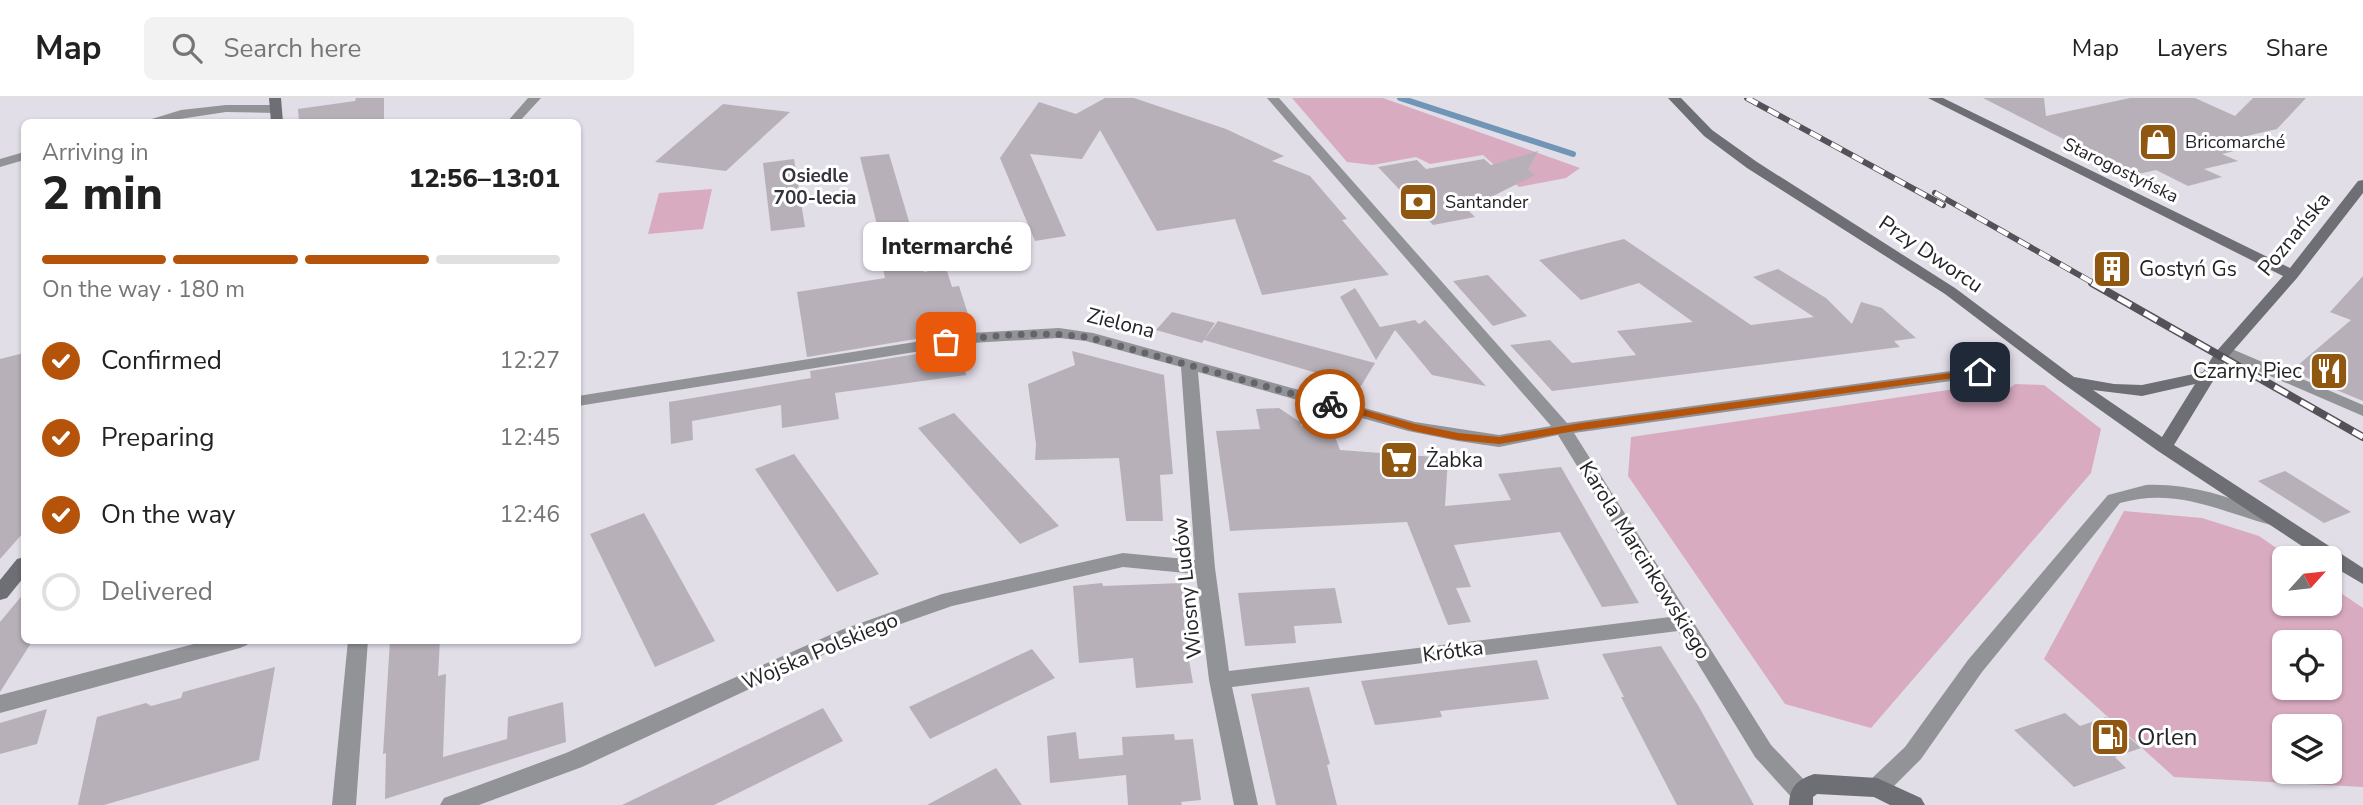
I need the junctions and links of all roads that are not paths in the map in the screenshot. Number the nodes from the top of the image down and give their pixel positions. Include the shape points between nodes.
1 (183, 98) edge
2 (256, 98) edge
3 (535, 98) edge
4 (1273, 98) edge
5 (1674, 98) edge
6 (1934, 98) edge
7 (232, 107) junction
8 (195, 110) junction
9 (276, 110) edge
10 (160, 119) edge
11 (205, 119) edge
12 (516, 119) edge
13 (21, 157) edge
14 (0, 163) edge
15 (2363, 184) edge
16 (2292, 275) junction
17 (2225, 351) junction
18 (1189, 364) junction
19 (1980, 372) dead end
20 (2206, 376) junction
21 (2064, 377) junction
22 (581, 401) edge
23 (2363, 411) edge
24 (1563, 429) junction
25 (2164, 447) junction
26 (2275, 520) junction
27 (21, 568) edge
28 (1205, 568) junction
29 (2363, 577) edge
30 (0, 593) edge
31 (1685, 623) junction
32 (225, 644) edge
33 (358, 644) edge
34 (1220, 680) junction
35 (0, 704) edge
36 (1877, 788) junction
37 (1801, 799) edge
38 (344, 805) edge
39 (452, 805) edge
40 (1246, 805) edge
41 (1913, 805) edge

1 - 8 street
2 - 7 street
3 - 12 street
4 - 24 street
5 - 21 street, Przy Dworcu via 1708,133 1752,165 1950,291
6 - 16 street, Starogostyńska
7 - 8 street
7 - 9 street
8 - 10 street
8 - 11 street
13 - 14 street
15 - 16 street, Poznańska
16 - 17 street, Poznańska
17 - 20 street, Poznańska
17 - 23 street
18 - 22 street, Zielona via 1087,337 1007,335
18 - 24 street, Zielona via 1458,436 1499,441
18 - 28 street, Wiosny Ludów
19 - 24 street, Karola Marcinkowskiego
20 - 21 street via 2160,390 2131,392
20 - 25 street, Poznańska
21 - 25 street, Przy Dworcu
24 - 31 street, Karola Marcinkowskiego
25 - 26 street
26 - 29 street
26 - 36 street via 2178,492 2148,491 2113,499 1975,666 1913,753
27 - 30 street
28 - 34 street, Wiosny Ludów
28 - 39 street, Wojska Polskiego via 1123,561 949,599 848,635 574,760
31 - 34 street, Krótka
31 - 37 street, Karola Marcinkowskiego via 1763,751
32 - 35 street
33 - 38 street
34 - 40 street, Wiosny Ludów
36 - 37 street via 1814,784
36 - 41 street

